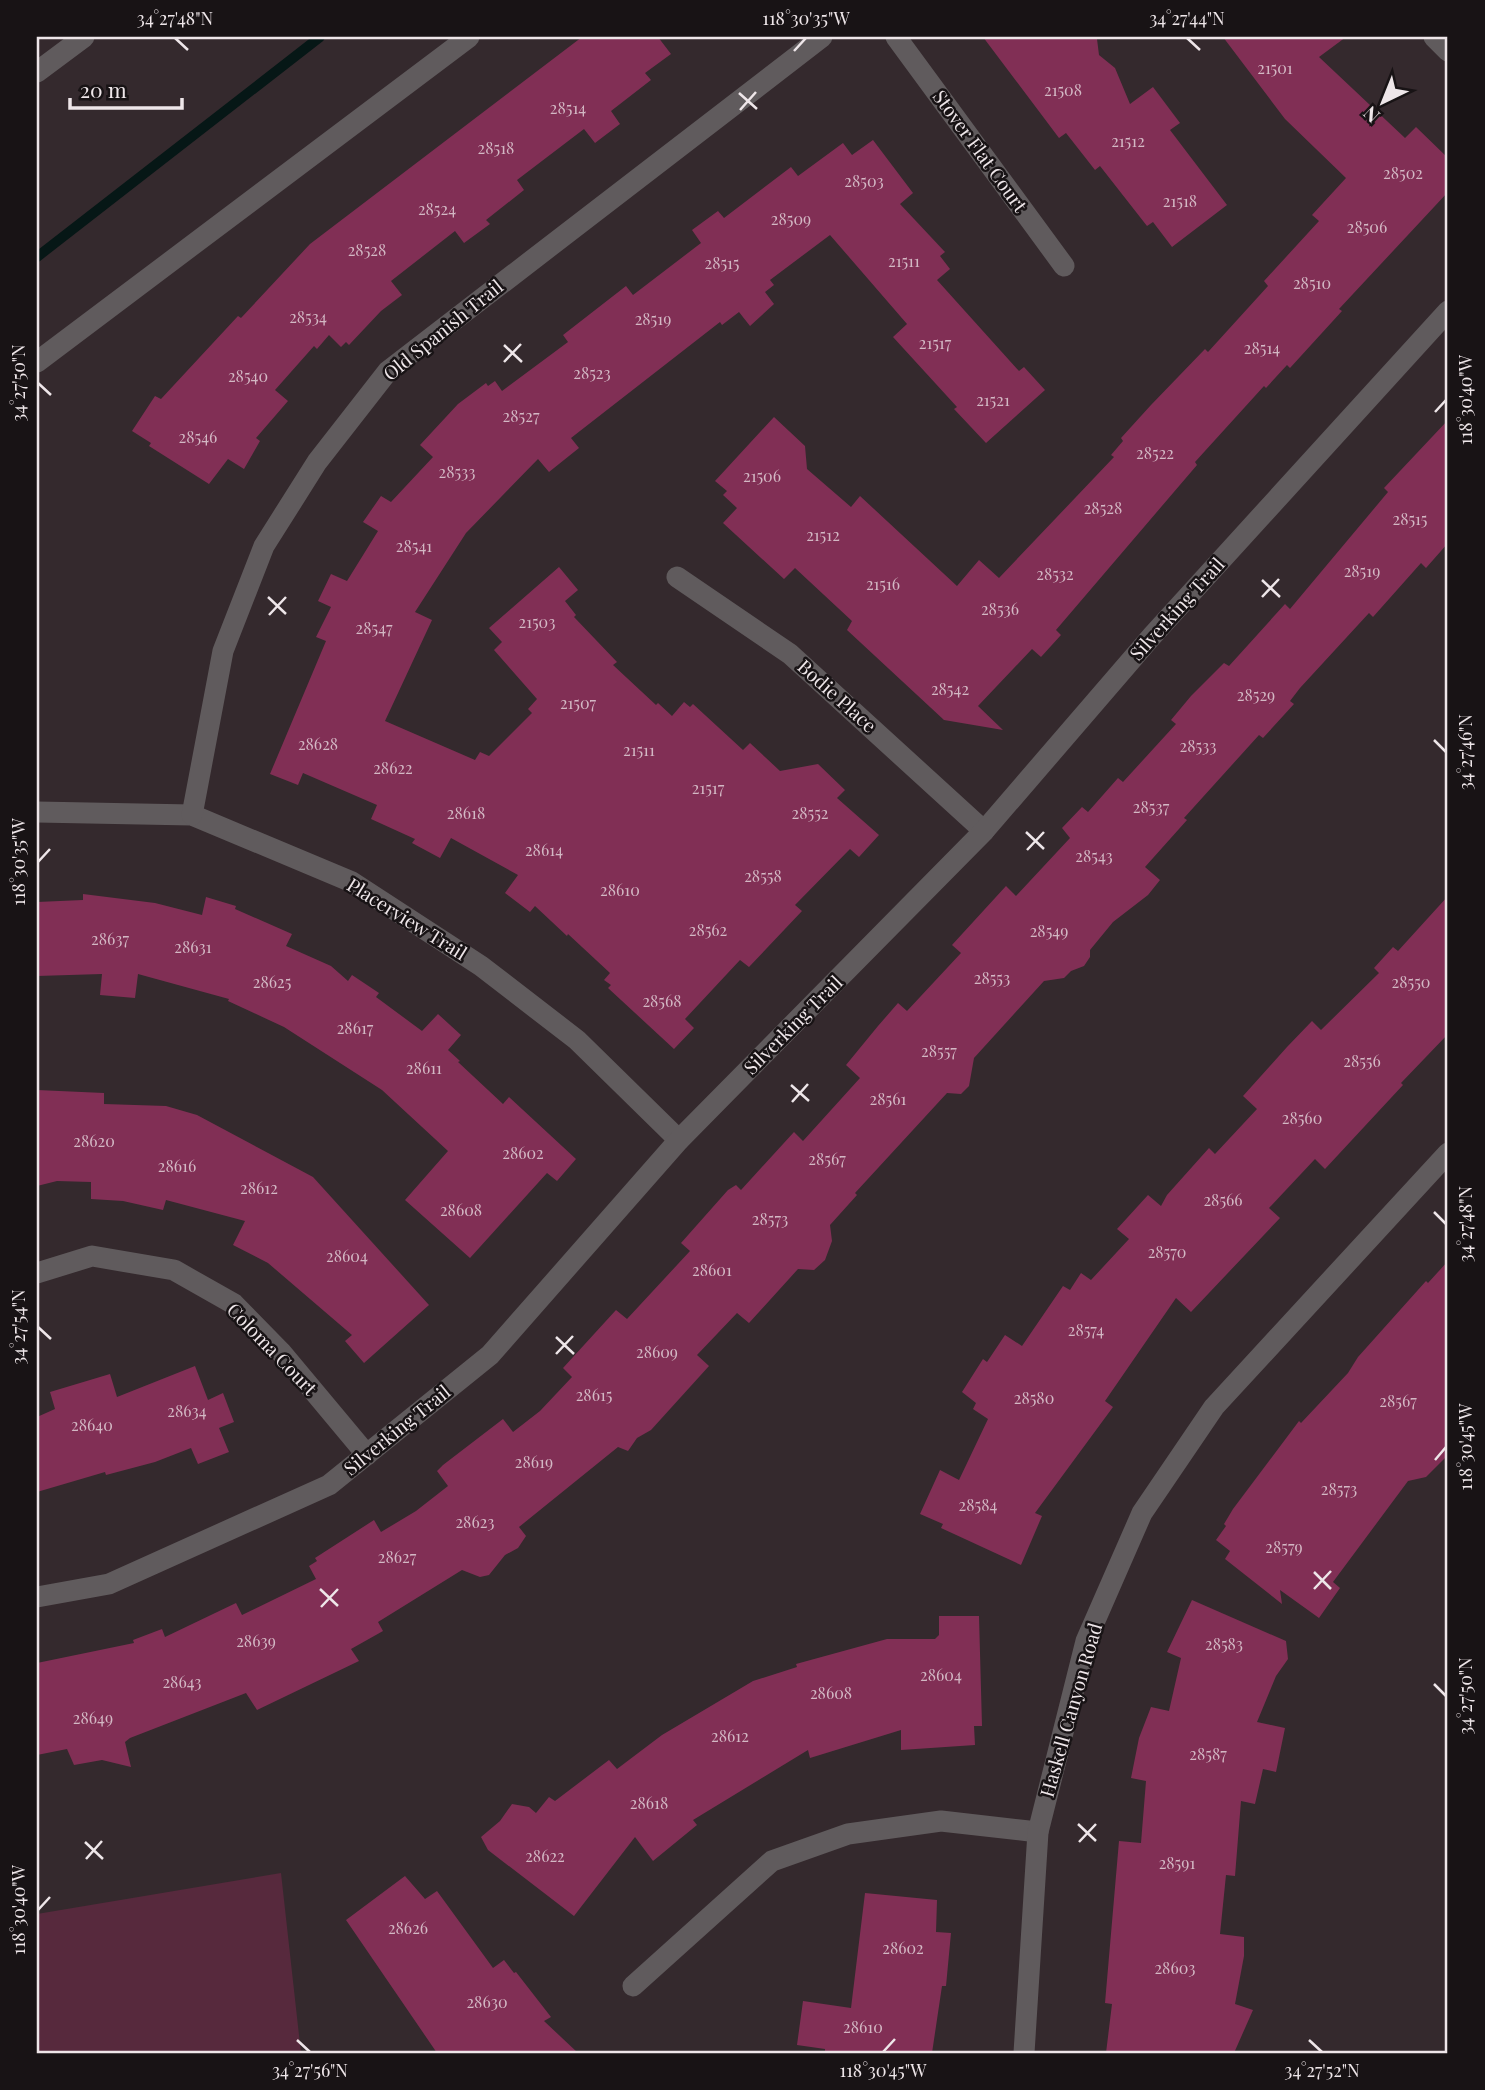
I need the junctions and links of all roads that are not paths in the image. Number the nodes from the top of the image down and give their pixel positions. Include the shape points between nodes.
1 (84, 37) edge
2 (469, 37) edge
3 (822, 37) edge
4 (896, 37) edge
5 (1434, 37) edge
6 (1448, 51) edge
7 (37, 72) edge
8 (1064, 266) dead end
9 (1448, 311) edge
10 (37, 362) edge
11 (677, 577) dead end
12 (37, 812) edge
13 (192, 815) junction
14 (984, 831) junction
15 (679, 1140) junction
16 (1448, 1153) edge
17 (37, 1273) edge
18 (367, 1455) junction
19 (37, 1597) edge
20 (1038, 1832) junction
21 (633, 1986) dead end
22 (1024, 2053) edge

1 - 7 street
2 - 10 street
3 - 13 street, Old Spanish Trail via 388,371 317,462 264,546 223,651
4 - 8 street, Stover Flat Court
5 - 6 street
9 - 14 street, Silverking Trail via 1152,636
11 - 14 street, Bodie Place via 790,654
12 - 13 street, Placerview Trail
13 - 15 street, Placerview Trail via 352,882 481,966 577,1040
14 - 15 street, Silverking Trail
15 - 18 street, Silverking Trail via 490,1355
16 - 20 street, Haskell Canyon Road via 1214,1407 1142,1513 1086,1641
17 - 18 street, Coloma Court via 92,1256 174,1270 234,1304 281,1352
18 - 19 street, Silverking Trail via 329,1485 109,1584
20 - 21 street via 941,1821 848,1833 772,1861
20 - 22 street, Haskell Canyon Road

